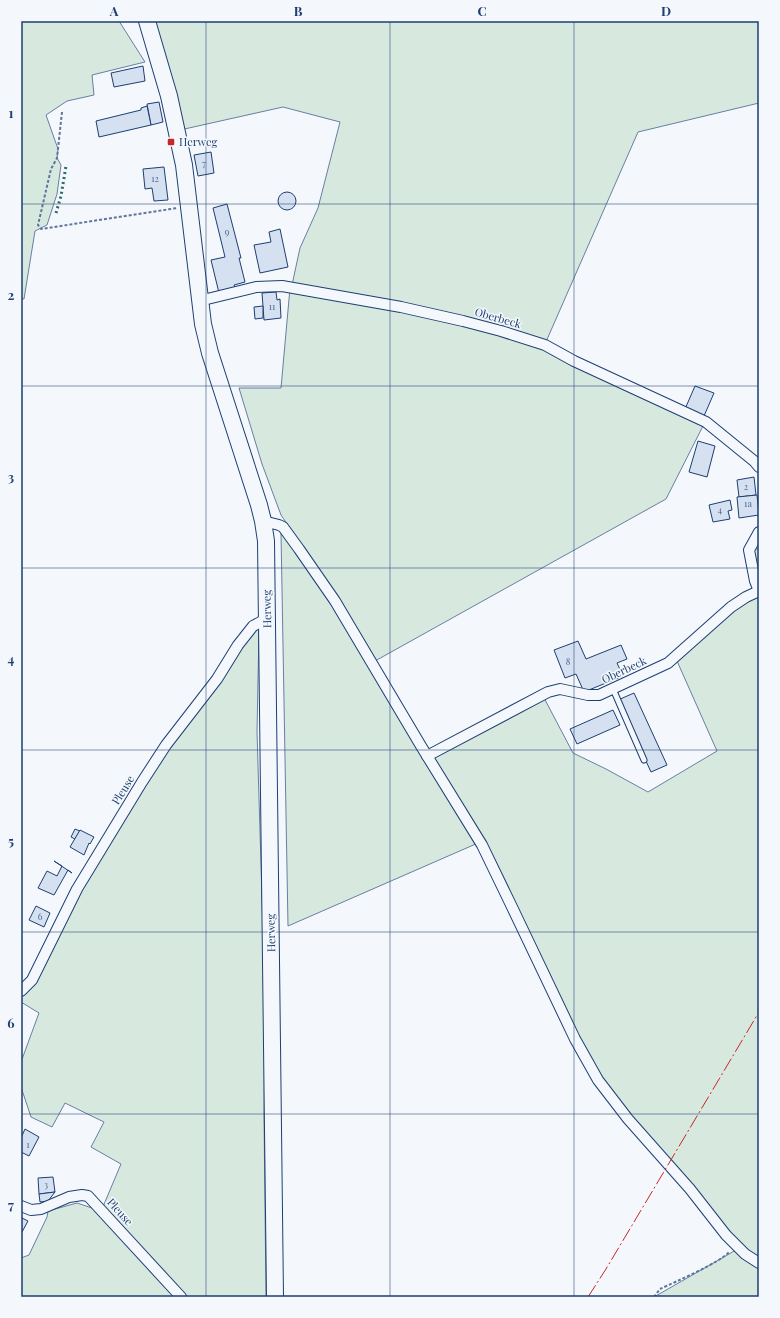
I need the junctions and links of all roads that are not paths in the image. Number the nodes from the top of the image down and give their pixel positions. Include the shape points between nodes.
1 (148, 21) edge
2 (199, 301) junction
3 (759, 468) edge
4 (263, 521) junction
5 (759, 532) edge
6 (759, 591) edge
7 (268, 618) junction
8 (612, 689) junction
9 (427, 756) junction
10 (644, 760) dead end
11 (21, 991) edge
12 (21, 1206) edge
13 (759, 1263) edge
14 (181, 1297) edge
15 (275, 1297) edge

1 - 2 main road, Herweg via 176,123 184,165
2 - 3 street, Oberbeck via 256,287 282,286 401,307 501,331 545,345 706,422 754,461
2 - 4 main road, Herweg via 210,352
4 - 7 main road, Herweg
4 - 9 street via 283,527 316,572
5 - 6 street, Oberbeck via 749,550
6 - 8 street, Oberbeck via 731,607 668,663
7 - 11 street, Pleuse via 253,626 217,679 166,745 77,889 32,980
7 - 15 main road, Herweg
8 - 9 street, Oberbeck via 599,695 588,696 560,689 548,692
8 - 10 lane
9 - 13 street via 485,851 575,1039 598,1080 726,1235
12 - 14 street, Pleuse via 31,1210 42,1209 69,1197 88,1196

